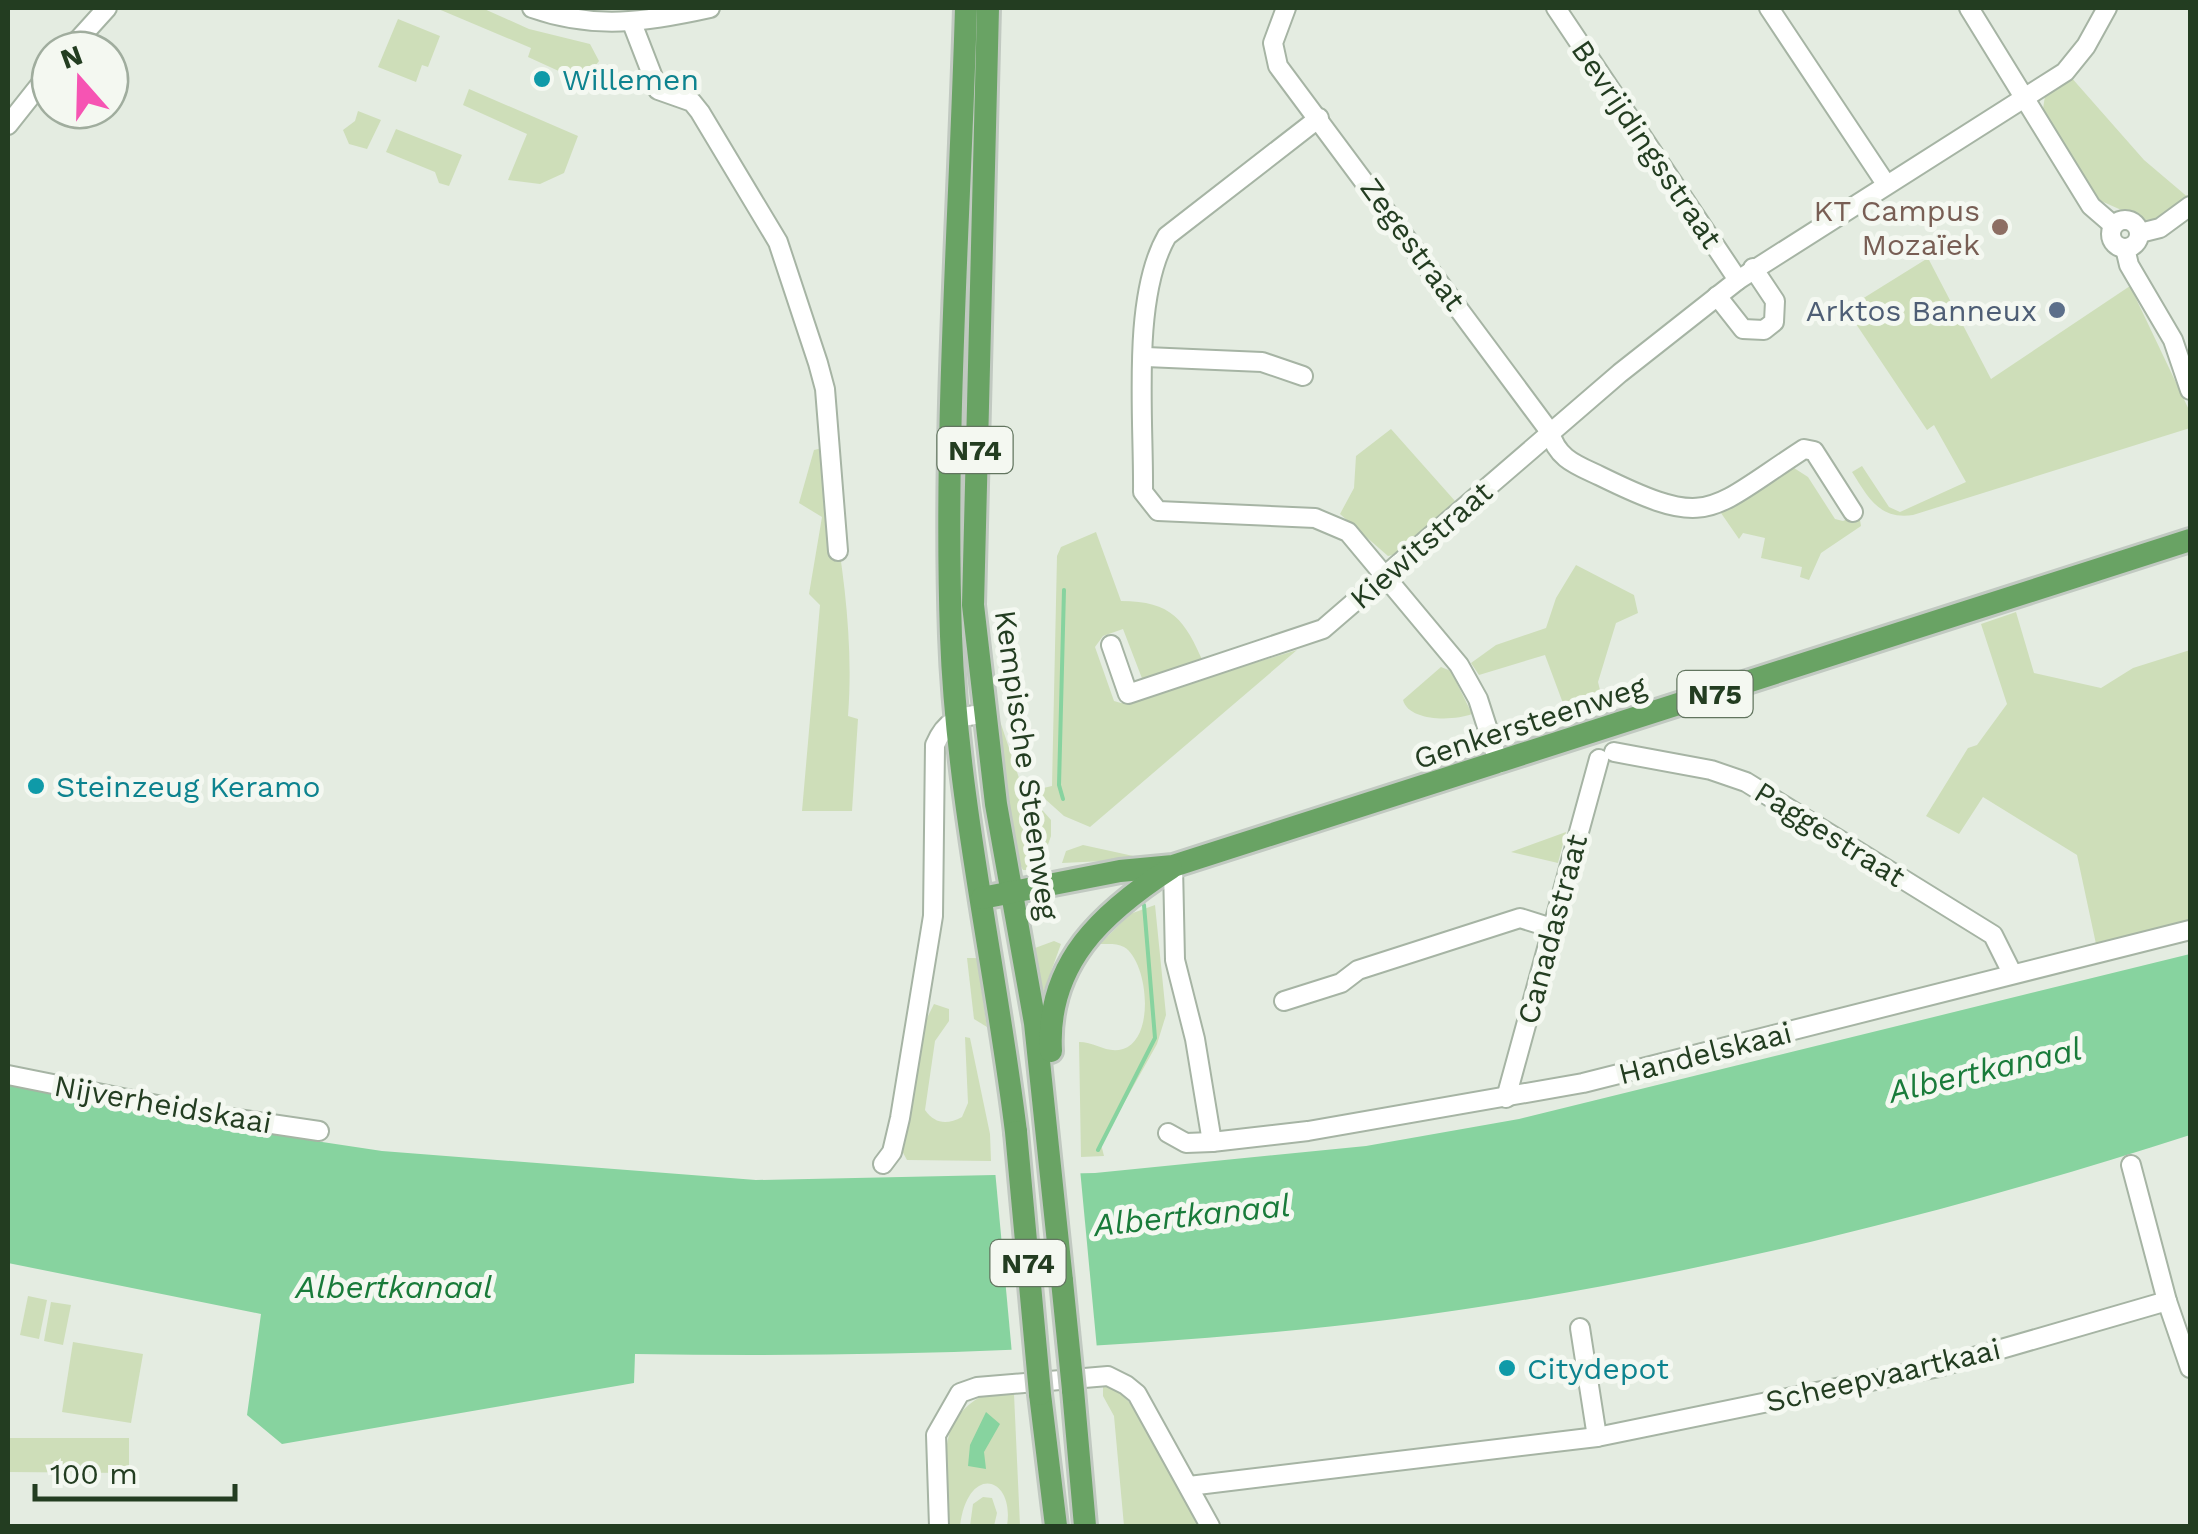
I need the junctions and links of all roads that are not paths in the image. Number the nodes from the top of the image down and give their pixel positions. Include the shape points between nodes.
1 (532, 8) edge
2 (710, 8) edge
3 (1286, 8) edge
4 (1556, 8) edge
5 (1769, 8) edge
6 (1969, 8) edge
7 (2107, 8) edge
8 (103, 9) edge
9 (971, 9) edge
10 (632, 23) junction
11 (86, 30) edge
12 (30, 97) edge
13 (2022, 100) junction
14 (1319, 118) junction
15 (8, 125) edge
16 (1886, 184) junction
17 (2190, 206) edge
18 (2113, 225) junction
19 (2140, 233) junction
20 (2125, 248) junction
21 (1754, 268) junction
22 (1738, 280) junction
23 (1717, 296) junction
24 (1146, 357) junction
25 (1303, 376) dead end
26 (2190, 390) edge
27 (1550, 432) junction
28 (1854, 512) dead end
29 (2190, 540) edge
30 (838, 551) dead end
31 (1385, 577) junction
32 (1111, 645) dead end
33 (983, 714) junction
34 (958, 716) junction
35 (1606, 755) joint
36 (1498, 764) junction
37 (934, 770) junction
38 (965, 775) junction
39 (1173, 866) junction
40 (1012, 890) junction
41 (982, 898) junction
42 (1552, 928) junction
43 (2190, 930) edge
44 (2012, 974) junction
45 (1284, 1001) dead end
46 (8, 1075) edge
47 (1506, 1098) junction
48 (1048, 1128) junction
49 (320, 1131) dead end
50 (1168, 1134) dead end
51 (1212, 1142) junction
52 (883, 1164) dead end
53 (2131, 1165) dead end
54 (2167, 1301) junction
55 (1580, 1328) dead end
56 (2190, 1368) edge
57 (1597, 1438) junction
58 (1188, 1486) junction
59 (939, 1526) edge
60 (1056, 1526) edge
61 (1085, 1526) edge
62 (1210, 1526) edge

1 - 10 street via 566,20
2 - 10 street
3 - 14 street, Zegestraat via 1274,57
4 - 22 street, Bevrijdingsstraat
5 - 16 street
6 - 13 street
7 - 13 street, Kiewitstraat via 2079,56
8 - 11 street
9 - 33 main road, Kempische Steenweg / N74 via 974,605
9 - 34 main road, Kempische Steenweg / N74 via 950,489
10 - 30 street via 658,90 692,102 700,112 778,242 825,389
12 - 15 street
13 - 16 street, Kiewitstraat
13 - 18 street via 2092,206
14 - 24 street via 1167,236 1145,292
14 - 27 street, Zegestraat
16 - 21 street, Kiewitstraat
17 - 19 street via 2160,228
18 - 19 street via 2129,220
18 - 20 street via 2114,243
19 - 20 street
20 - 26 street via 2173,340
21 - 22 street, Kiewitstraat
21 - 23 street via 1775,300 1774,322 1764,330 1742,329
22 - 23 street, Kiewitstraat
23 - 27 street, Kiewitstraat
24 - 25 street via 1262,362
24 - 31 street via 1146,502 1158,511 1314,518 1348,532
27 - 28 street, Zegestraat via 1562,458 1680,510 1718,504 1804,449 1814,451
27 - 31 street, Kiewitstraat
29 - 36 main road, Genkersteenweg / N75
31 - 32 street, Kiewitstraat via 1314,635 1128,694
31 - 36 street via 1460,665
33 - 34 street
33 - 40 main road, Kempische Steenweg / N74
34 - 37 street, Kempische Steenweg via 941,729
34 - 38 main road, Kempische Steenweg / N74
35 - 42 street, Canadastraat
35 - 44 street, Paggestraat via 1746,782 1992,935
36 - 39 main road, Genkersteenweg / N75
37 - 38 street via 945,760
37 - 52 street, Kempische Steenweg via 933,916 900,1118
38 - 41 main road, Kempische Steenweg / N74
39 - 40 main road, Genkersteenweg / N75
39 - 48 main road, Genkersteenweg / N75 via 1106,914 1062,977 1050,1032 1055,1088
39 - 51 street via 1174,960
40 - 41 main road, Genkersteenweg / N75
40 - 48 main road, Kempische Steenweg / N74
41 - 60 main road, Kempische Steenweg / N74, bridge via 1016,1132
42 - 45 street via 1520,918
42 - 47 street, Canadastraat
43 - 44 street, Handelskaai
44 - 47 street, Handelskaai via 1655,1067
46 - 49 street, Nijverheidskaai
47 - 51 street, Handelskaai
48 - 61 main road, Kempische Steenweg / N74, bridge
50 - 51 street, Handelskaai via 1186,1143
53 - 54 street
54 - 56 street
54 - 57 street, Scheepvaartkaai via 1939,1367
55 - 57 street
57 - 58 street, Scheepvaartkaai
58 - 59 street via 1137,1394 1108,1376 977,1387 960,1393 936,1434
58 - 62 street

